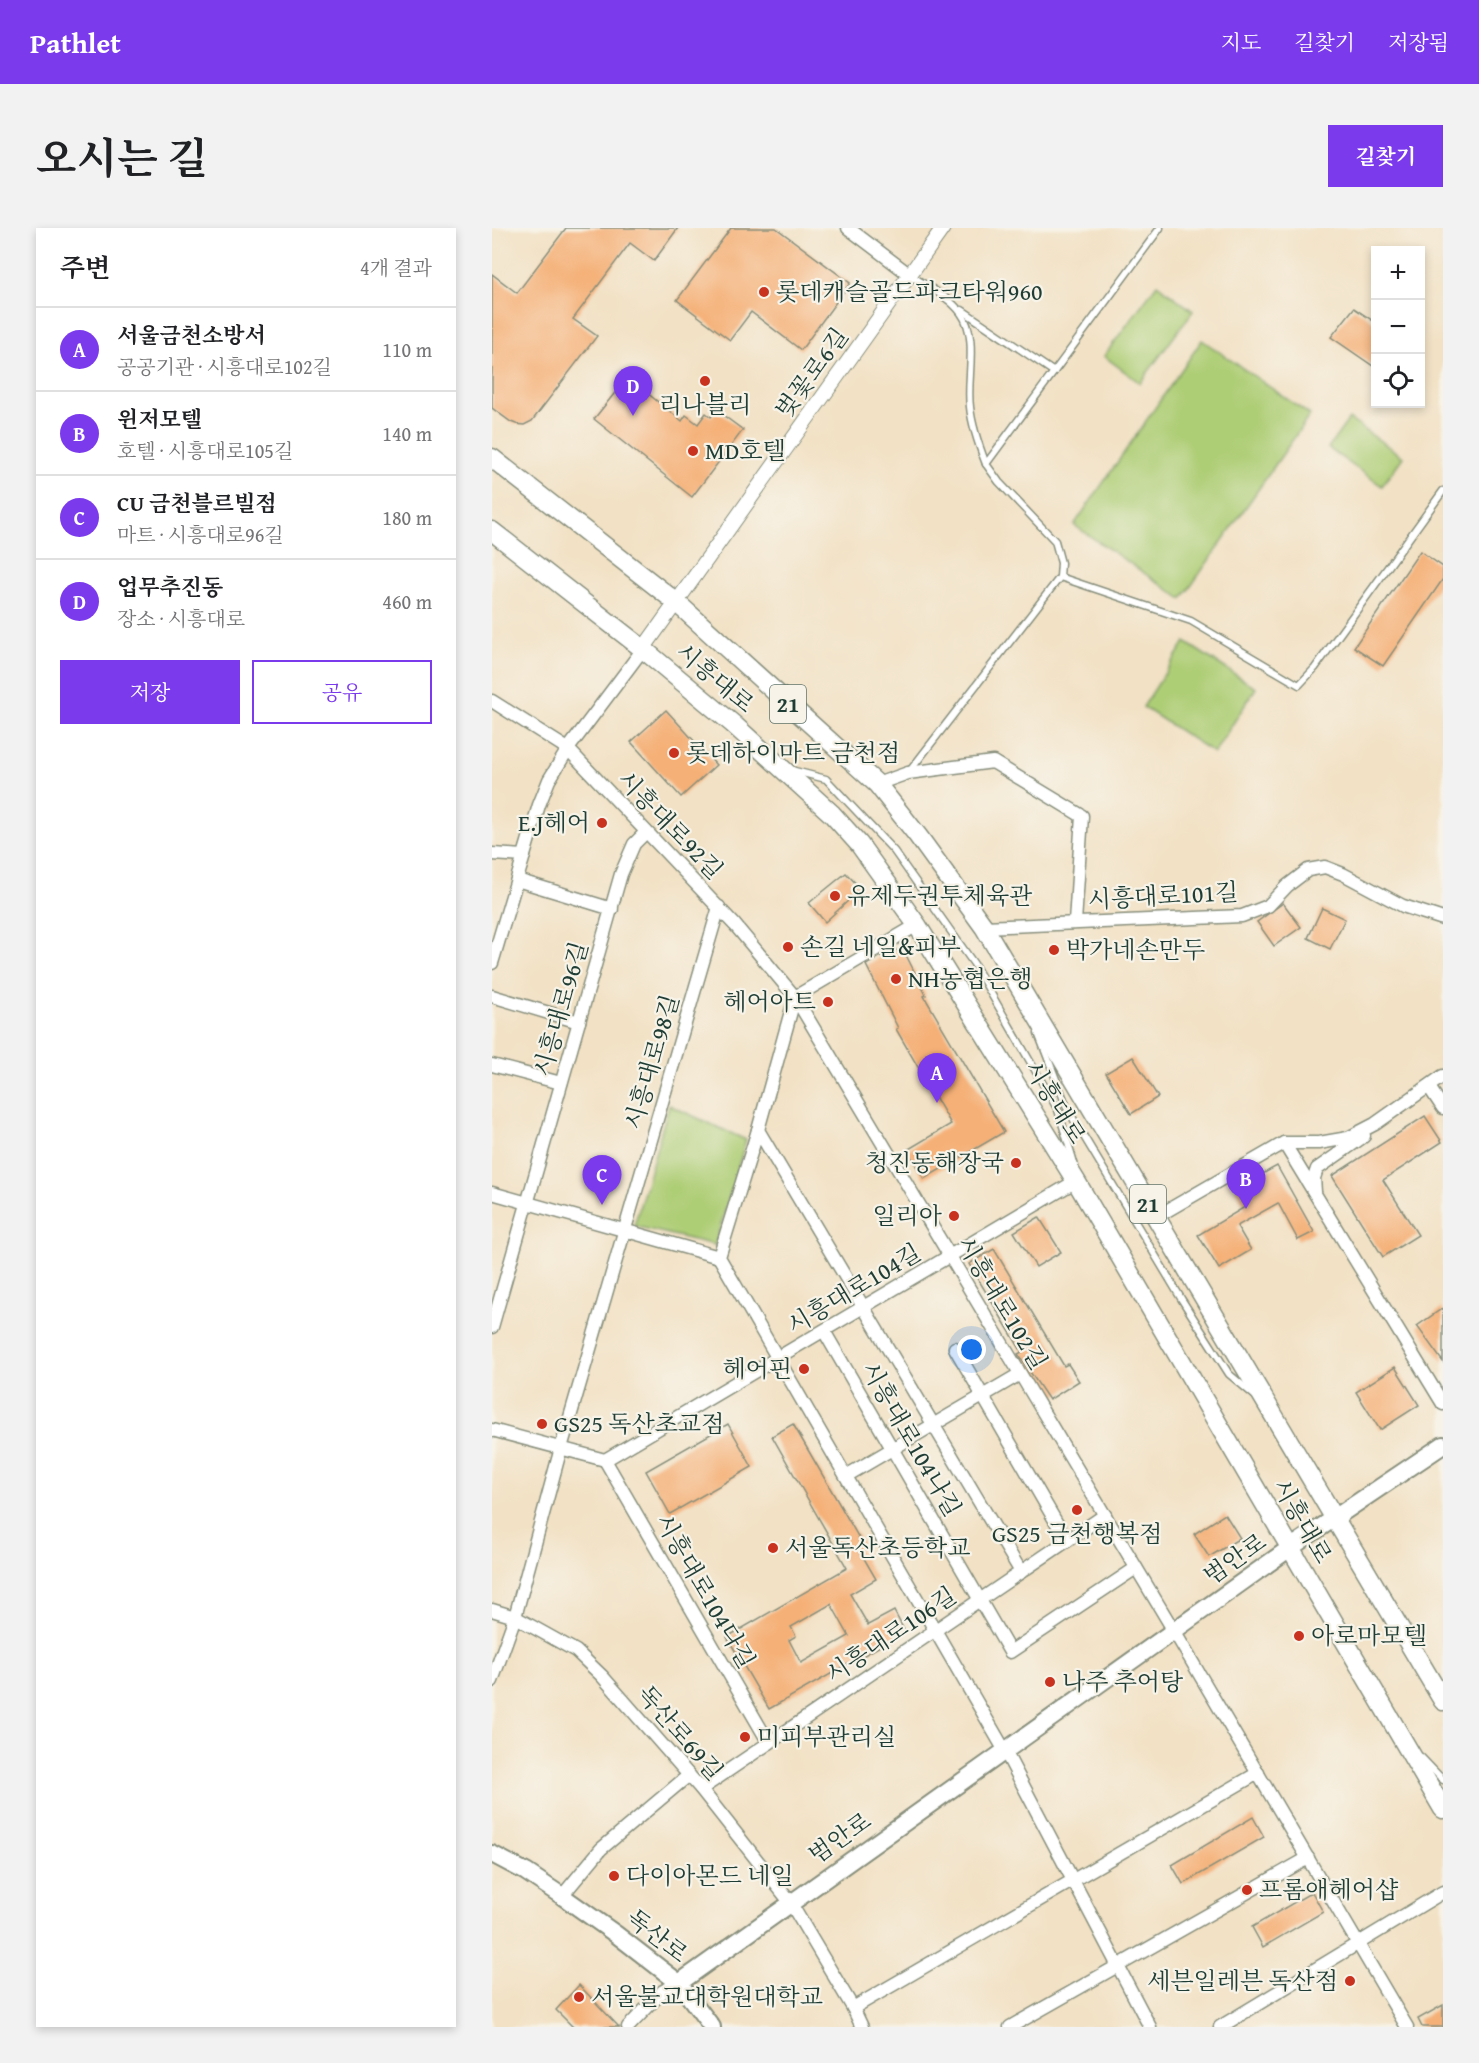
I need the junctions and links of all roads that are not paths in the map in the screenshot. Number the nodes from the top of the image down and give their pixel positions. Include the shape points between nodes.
1 (848, 228) edge
2 (943, 228) edge
3 (1160, 228) edge
4 (910, 275) junction
5 (957, 307) junction
6 (1054, 372) junction
7 (492, 458) edge
8 (986, 465) junction
9 (1443, 491) edge
10 (492, 531) edge
11 (1060, 577) junction
12 (676, 602) junction
13 (643, 649) junction
14 (493, 705) edge
15 (568, 749) junction
16 (779, 767) junction
17 (908, 773) junction
18 (877, 784) junction
19 (646, 831) junction
20 (492, 854) edge
21 (524, 856) junction
22 (517, 880) junction
23 (719, 908) junction
24 (612, 909) junction
25 (1443, 919) edge
26 (1075, 922) junction
27 (917, 926) junction
28 (984, 927) junction
29 (492, 963) edge
30 (492, 996) edge
31 (795, 997) junction
32 (1028, 1002) junction
33 (579, 1022) junction
34 (492, 1065) edge
35 (1443, 1076) edge
36 (561, 1083) junction
37 (1429, 1087) junction
38 (1443, 1108) edge
39 (1375, 1124) junction
40 (758, 1130) junction
41 (1284, 1143) junction
42 (1076, 1181) junction
43 (492, 1193) edge
44 (1315, 1194) junction
45 (1086, 1199) junction
46 (527, 1203) junction
47 (1156, 1217) junction
48 (624, 1229) junction
49 (950, 1256) junction
50 (719, 1257) junction
51 (864, 1307) junction
52 (492, 1327) edge
53 (824, 1330) junction
54 (955, 1348) dead end
55 (777, 1358) junction
56 (1020, 1374) junction
57 (982, 1396) junction
58 (1443, 1404) edge
59 (1268, 1407) junction
60 (934, 1424) junction
61 (492, 1430) edge
62 (1443, 1445) edge
63 (561, 1448) junction
64 (893, 1449) junction
65 (606, 1460) junction
66 (846, 1476) junction
67 (1105, 1515) junction
68 (1334, 1518) junction
69 (1067, 1541) junction
70 (1290, 1548) junction
71 (1136, 1568) junction
72 (1022, 1572) junction
73 (980, 1600) junction
74 (492, 1610) edge
75 (515, 1617) junction
76 (935, 1630) junction
77 (1174, 1631) junction
78 (492, 1681) edge
79 (1443, 1701) edge
80 (1398, 1732) junction
81 (769, 1743) junction
82 (1005, 1750) junction
83 (1258, 1773) junction
84 (689, 1775) junction
85 (1443, 1780) edge
86 (701, 1789) junction
87 (1443, 1809) edge
88 (492, 1854) edge
89 (1308, 1858) junction
90 (1074, 1881) junction
91 (1443, 1892) edge
92 (562, 1896) junction
93 (790, 1902) junction
94 (1359, 1945) junction
95 (1118, 1965) junction
96 (679, 1983) junction
97 (853, 2008) junction
98 (628, 2027) edge
99 (712, 2027) edge
100 (862, 2027) edge
101 (1010, 2027) edge
102 (1150, 2027) edge
103 (1220, 2027) edge
104 (1407, 2027) edge

1 - 4 street
2 - 4 street, 벚꽃로6길
3 - 6 lane
4 - 5 lane
4 - 12 street, 벚꽃로6길
5 - 6 lane
5 - 8 lane via 968,325 969,405
6 - 8 lane
7 - 12 main road, 시흥대로 / 21
8 - 11 lane via 1055,541
9 - 11 lane via 1299,685 1191,621
10 - 13 main road, 시흥대로 / 21
11 - 17 lane
12 - 13 street, 벚꽃로6길
12 - 18 main road, 시흥대로 / 21
13 - 15 street
13 - 16 main road, 시흥대로 / 21
14 - 15 street, 시흥대로92길
15 - 19 street, 시흥대로92길
15 - 21 street via 549,780
16 - 27 main road, 시흥대로 / 21 via 859,844
16 - 45 lane via 826,779 894,851 926,895 974,964 1058,1110
17 - 18 street, 시흥대로101길
17 - 26 street, 시흥대로101길 via 993,762 1082,816
18 - 28 main road, 시흥대로 / 21
19 - 23 street, 시흥대로92길
19 - 24 street, 시흥대로96길 via 634,843
20 - 21 street
21 - 22 street
22 - 24 street
22 - 29 street
23 - 31 street, 시흥대로92길
23 - 48 street, 시흥대로98길
24 - 33 street, 시흥대로96길
25 - 26 street, 시흥대로101길 via 1403,906 1325,867 1308,870 1268,906 1242,916
26 - 28 street, 시흥대로101길
27 - 31 street
27 - 42 main road, 시흥대로 / 21
28 - 32 main road, 시흥대로 / 21
30 - 33 street
31 - 40 street
31 - 49 street, 시흥대로102길
32 - 47 main road, 시흥대로 / 21
32 - 59 lane via 1068,1110 1229,1374
33 - 36 street, 시흥대로96길
34 - 36 street
35 - 37 street
36 - 46 street, 시흥대로96길
37 - 38 street
37 - 39 street
39 - 41 street via 1348,1138
39 - 44 street via 1360,1140 1317,1169
40 - 50 street
40 - 51 street
41 - 44 street
41 - 47 street
42 - 45 main road, 시흥대로 / 21
42 - 49 street, 시흥대로104길
43 - 46 street
44 - 58 street
45 - 70 main road, 시흥대로 / 21
46 - 48 street
46 - 52 street, 시흥대로96길
47 - 59 main road, 시흥대로 / 21
48 - 50 street
48 - 63 street, 시흥대로98길
49 - 51 street, 시흥대로104길
49 - 56 street, 시흥대로102길
50 - 55 street
51 - 53 street, 시흥대로104길
51 - 60 street
53 - 55 street, 시흥대로104길
53 - 64 street, 시흥대로104나길
54 - 57 street
55 - 65 street, 시흥대로104길
55 - 66 street, 시흥대로104길
56 - 57 street
56 - 67 street, 시흥대로102길
57 - 60 street
57 - 69 street
59 - 68 main road, 시흥대로 / 21
60 - 64 street
60 - 72 street
61 - 63 street
62 - 68 main road, 범안로
63 - 65 street
63 - 75 street, 시흥대로98길
64 - 66 street
64 - 73 street, 시흥대로104나길
65 - 81 street, 시흥대로104다길
66 - 76 street, 시흥대로104길
67 - 69 street, 시흥대로106길
67 - 71 street, 시흥대로102길
68 - 70 main road, 범안로
68 - 79 main road, 시흥대로 / 21
69 - 72 street, 시흥대로106길
70 - 77 main road, 범안로
70 - 80 main road, 시흥대로 / 21
71 - 73 street, 시흥대로104나길 via 1010,1652
71 - 77 street, 시흥대로102길
72 - 73 street, 시흥대로106길
73 - 76 street, 시흥대로106길
74 - 75 street, 독산로69길
75 - 78 street, 시흥대로98길
75 - 84 street, 독산로69길 via 576,1651
76 - 81 street, 시흥대로106길
76 - 82 street
77 - 82 main road, 범안로
77 - 83 street
80 - 85 lane
80 - 87 main road, 시흥대로 / 21
81 - 86 street, 시흥대로106길
82 - 90 street
82 - 93 main road, 범안로
83 - 89 street
83 - 90 street
84 - 86 street, 독산로69길
84 - 92 street via 601,1849
86 - 93 street, 독산로69길
88 - 92 main road, 독산로
89 - 94 street
89 - 95 street
90 - 95 street
90 - 97 street
91 - 94 street
92 - 96 main road, 독산로
93 - 96 main road, 범안로
93 - 97 street
94 - 103 street
94 - 104 street
95 - 101 street
95 - 102 street
96 - 98 street via 663,1991
96 - 99 main road, 독산로
97 - 100 street

